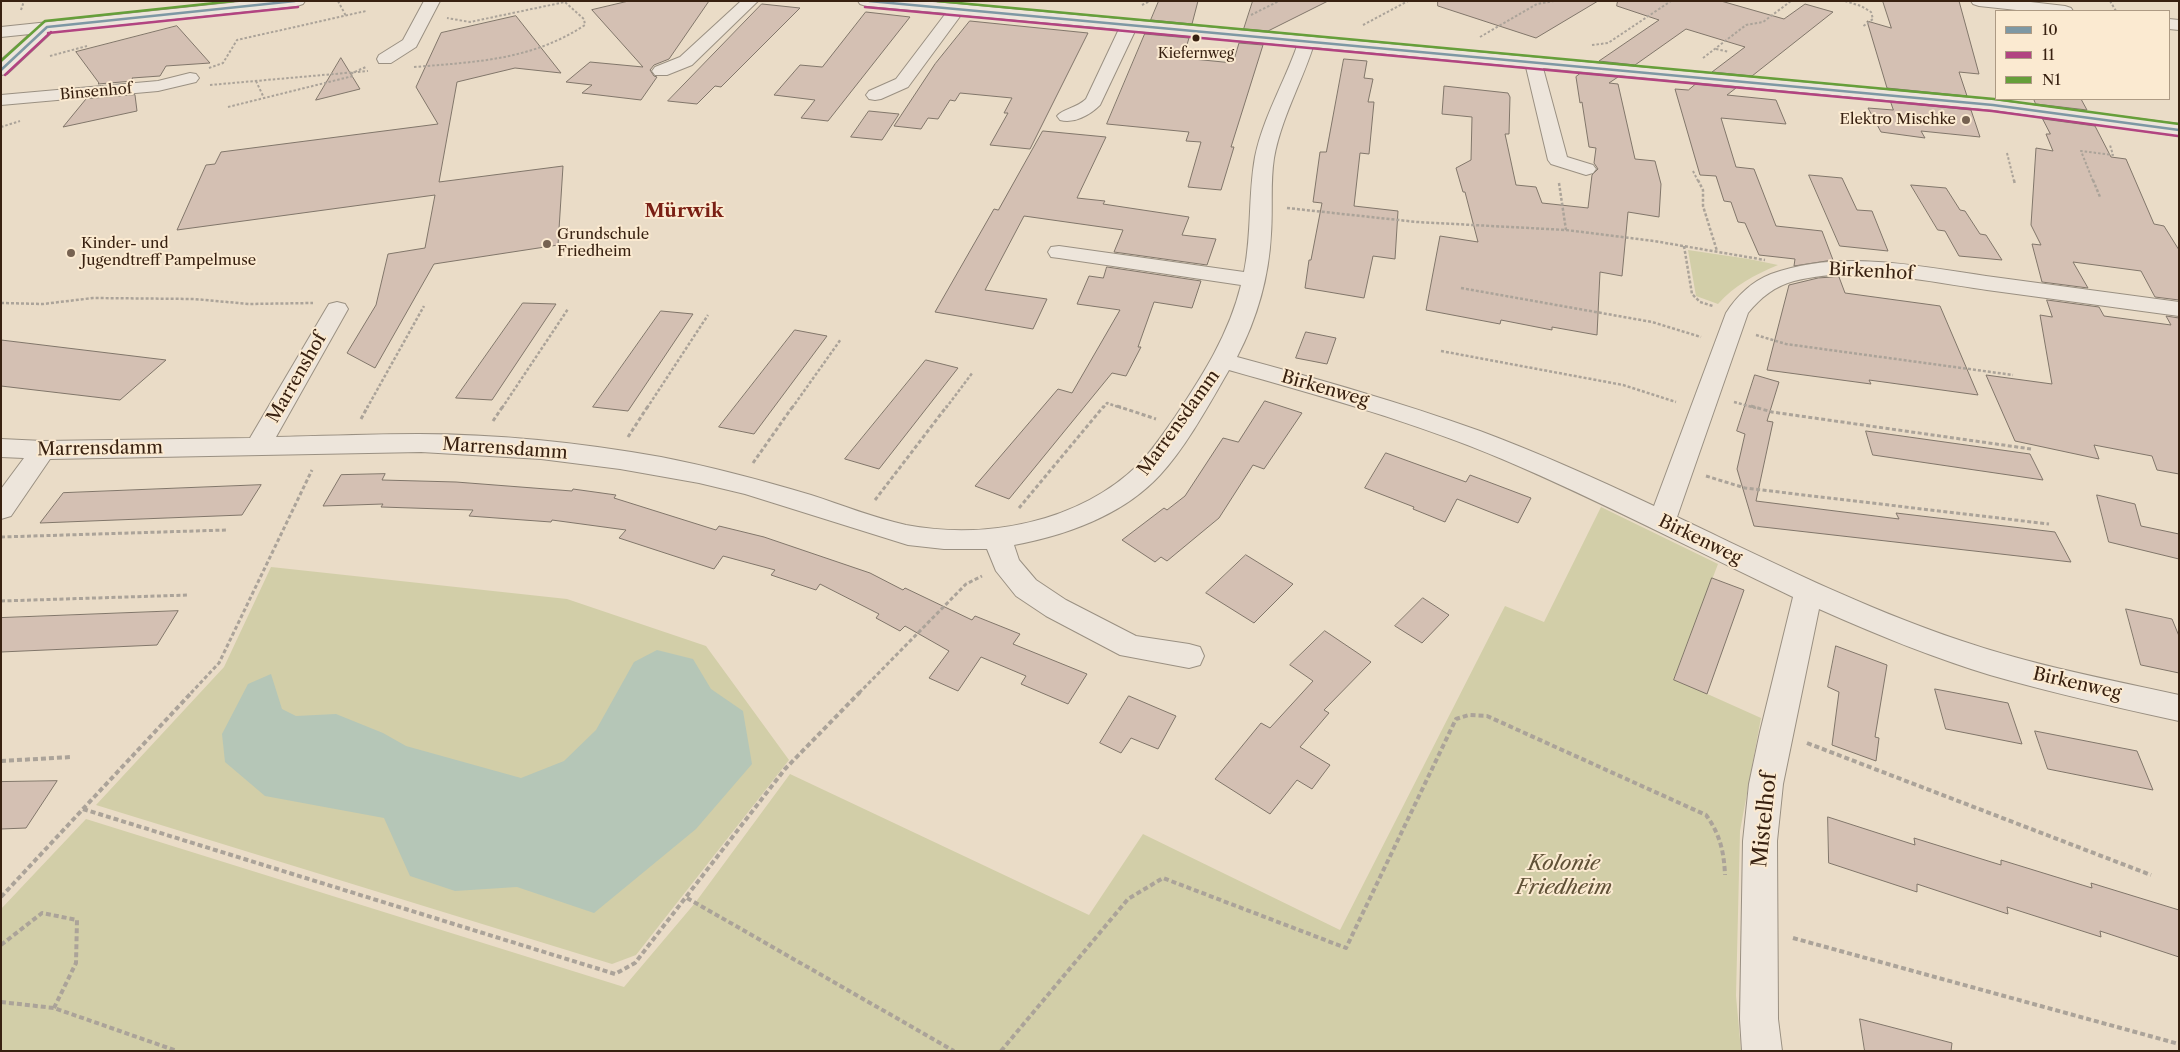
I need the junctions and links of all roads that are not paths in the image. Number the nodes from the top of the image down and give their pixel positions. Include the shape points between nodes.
1 (297, 1) edge
2 (432, 1) edge
3 (750, 1) edge
4 (866, 1) edge
5 (1979, 1) edge
6 (957, 9) junction
7 (2056, 10) edge
8 (1129, 25) junction
9 (47, 27) junction
10 (1, 32) edge
11 (1307, 41) junction
12 (385, 59) road end
13 (1533, 62) junction
14 (1, 70) edge
15 (661, 71) dead end
16 (190, 78) road end
17 (875, 95) dead end
18 (1, 100) edge
19 (1066, 116) dead end
20 (2179, 130) edge
21 (1586, 169) dead end
22 (1059, 252) dead end
23 (1253, 280) junction
24 (337, 308) road end
25 (2179, 309) edge
26 (1224, 361) junction
27 (257, 446) junction
28 (1, 448) edge
29 (43, 450) junction
30 (1, 509) edge
31 (1662, 521) junction
32 (1009, 545) junction
33 (1808, 593) junction
34 (1189, 656) dead end
35 (2179, 708) edge
36 (1762, 1051) edge

1 - 9 street
2 - 12 street via 410,43
3 - 15 street via 686,61
4 - 6 street
5 - 7 street
6 - 8 street
6 - 17 street via 902,83
8 - 11 street
8 - 19 street via 1094,101 1085,110
9 - 10 street
9 - 14 street
11 - 13 street
11 - 23 street, Marrensdamm via 1264,157 1260,241
13 - 20 street via 1993,105
13 - 21 street via 1558,160
16 - 18 street, Binsenhof via 158,86
22 - 23 street
23 - 26 street, Marrensdamm via 1242,319
24 - 27 street, Marrenshof
25 - 31 street, Birkenhof via 1938,276 1842,267 1808,271 1769,283 1748,297 1731,328
26 - 31 street, Birkenweg via 1445,426 1550,469
26 - 32 street, Marrensdamm via 1147,472 1114,499
27 - 29 street, Marrensdamm
27 - 32 street, Marrensdamm via 477,445 546,450 738,484 912,536
28 - 29 street, Marrensdamm
29 - 30 street
31 - 33 street, Birkenweg
32 - 34 street via 1026,588 1056,608 1131,647
33 - 35 street, Birkenweg via 1983,661
33 - 36 street, Mistelhof via 1776,732 1760,841 1758,929

